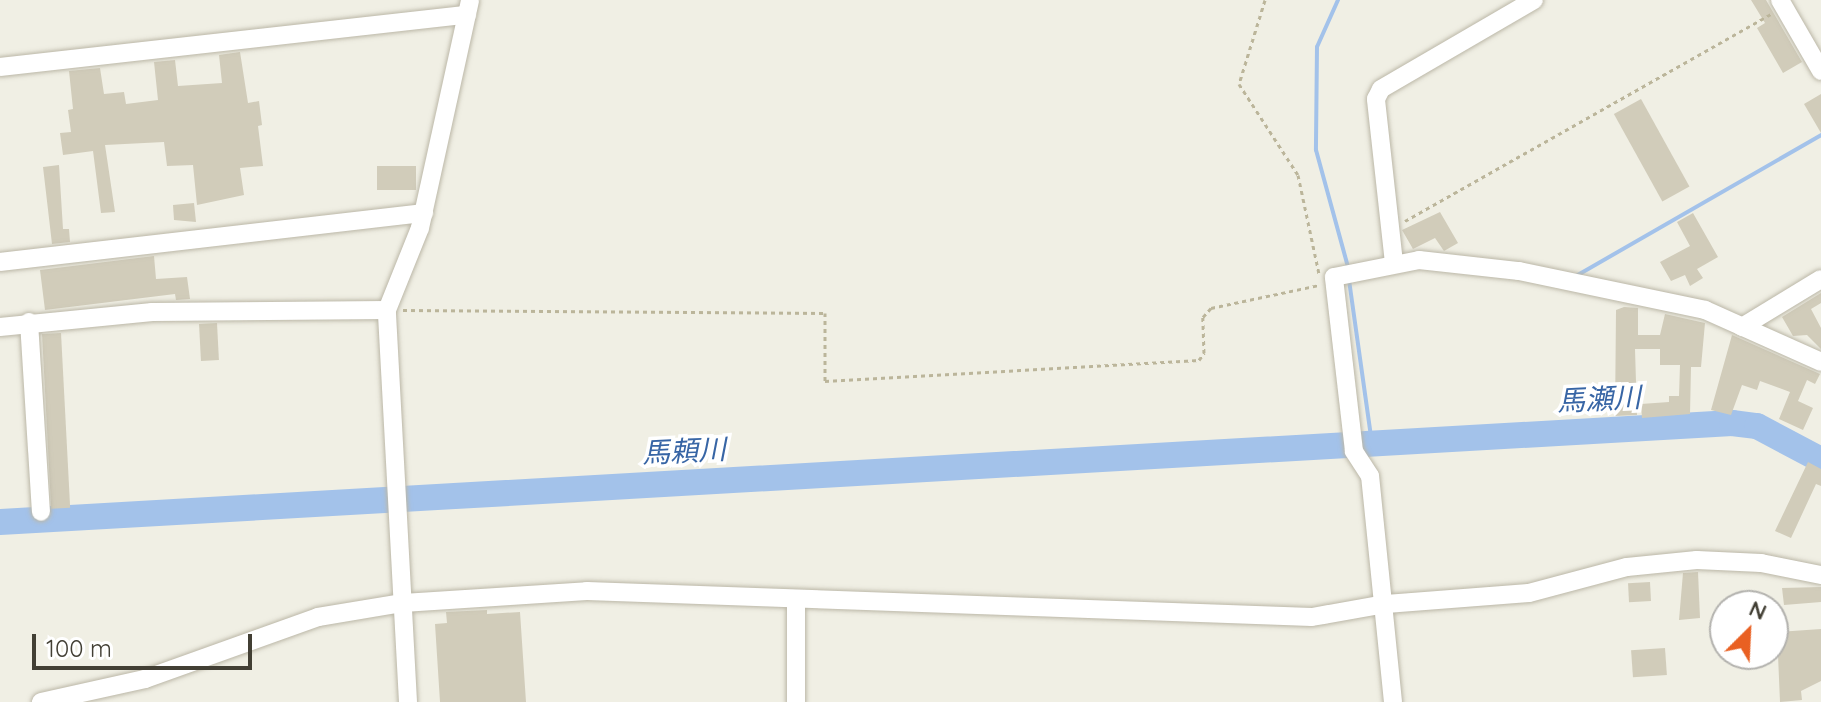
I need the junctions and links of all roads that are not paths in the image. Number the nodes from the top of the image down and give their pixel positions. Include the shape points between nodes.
1 (1534, 0) edge
2 (1782, 3) edge
3 (469, 8) edge
4 (0, 67) edge
5 (1821, 71) edge
6 (424, 213) junction
7 (0, 262) edge
8 (1394, 263) junction
9 (1821, 279) edge
10 (387, 310) junction
11 (29, 322) junction
12 (0, 327) edge
13 (1742, 327) junction
14 (1821, 362) edge
15 (41, 512) dead end
16 (1821, 575) edge
17 (796, 602) junction
18 (403, 603) junction
19 (1386, 604) junction
20 (41, 702) edge
21 (408, 702) edge
22 (796, 702) edge
23 (1393, 702) edge

1 - 8 street via 1381,89 1376,99
2 - 5 street
3 - 4 street
3 - 6 street
6 - 7 street
6 - 10 street
8 - 13 street via 1419,260 1519,271 1705,310
8 - 19 street via 1334,277 1354,451 1370,476
9 - 13 street
10 - 11 street via 211,310
10 - 18 street
11 - 12 street
11 - 15 street
13 - 14 street
16 - 19 street via 1761,563 1697,560 1627,567 1529,593
17 - 18 street via 587,591
17 - 19 street via 1239,618 1312,617
17 - 22 street
18 - 20 street via 318,617 145,679
18 - 21 street
19 - 23 street

